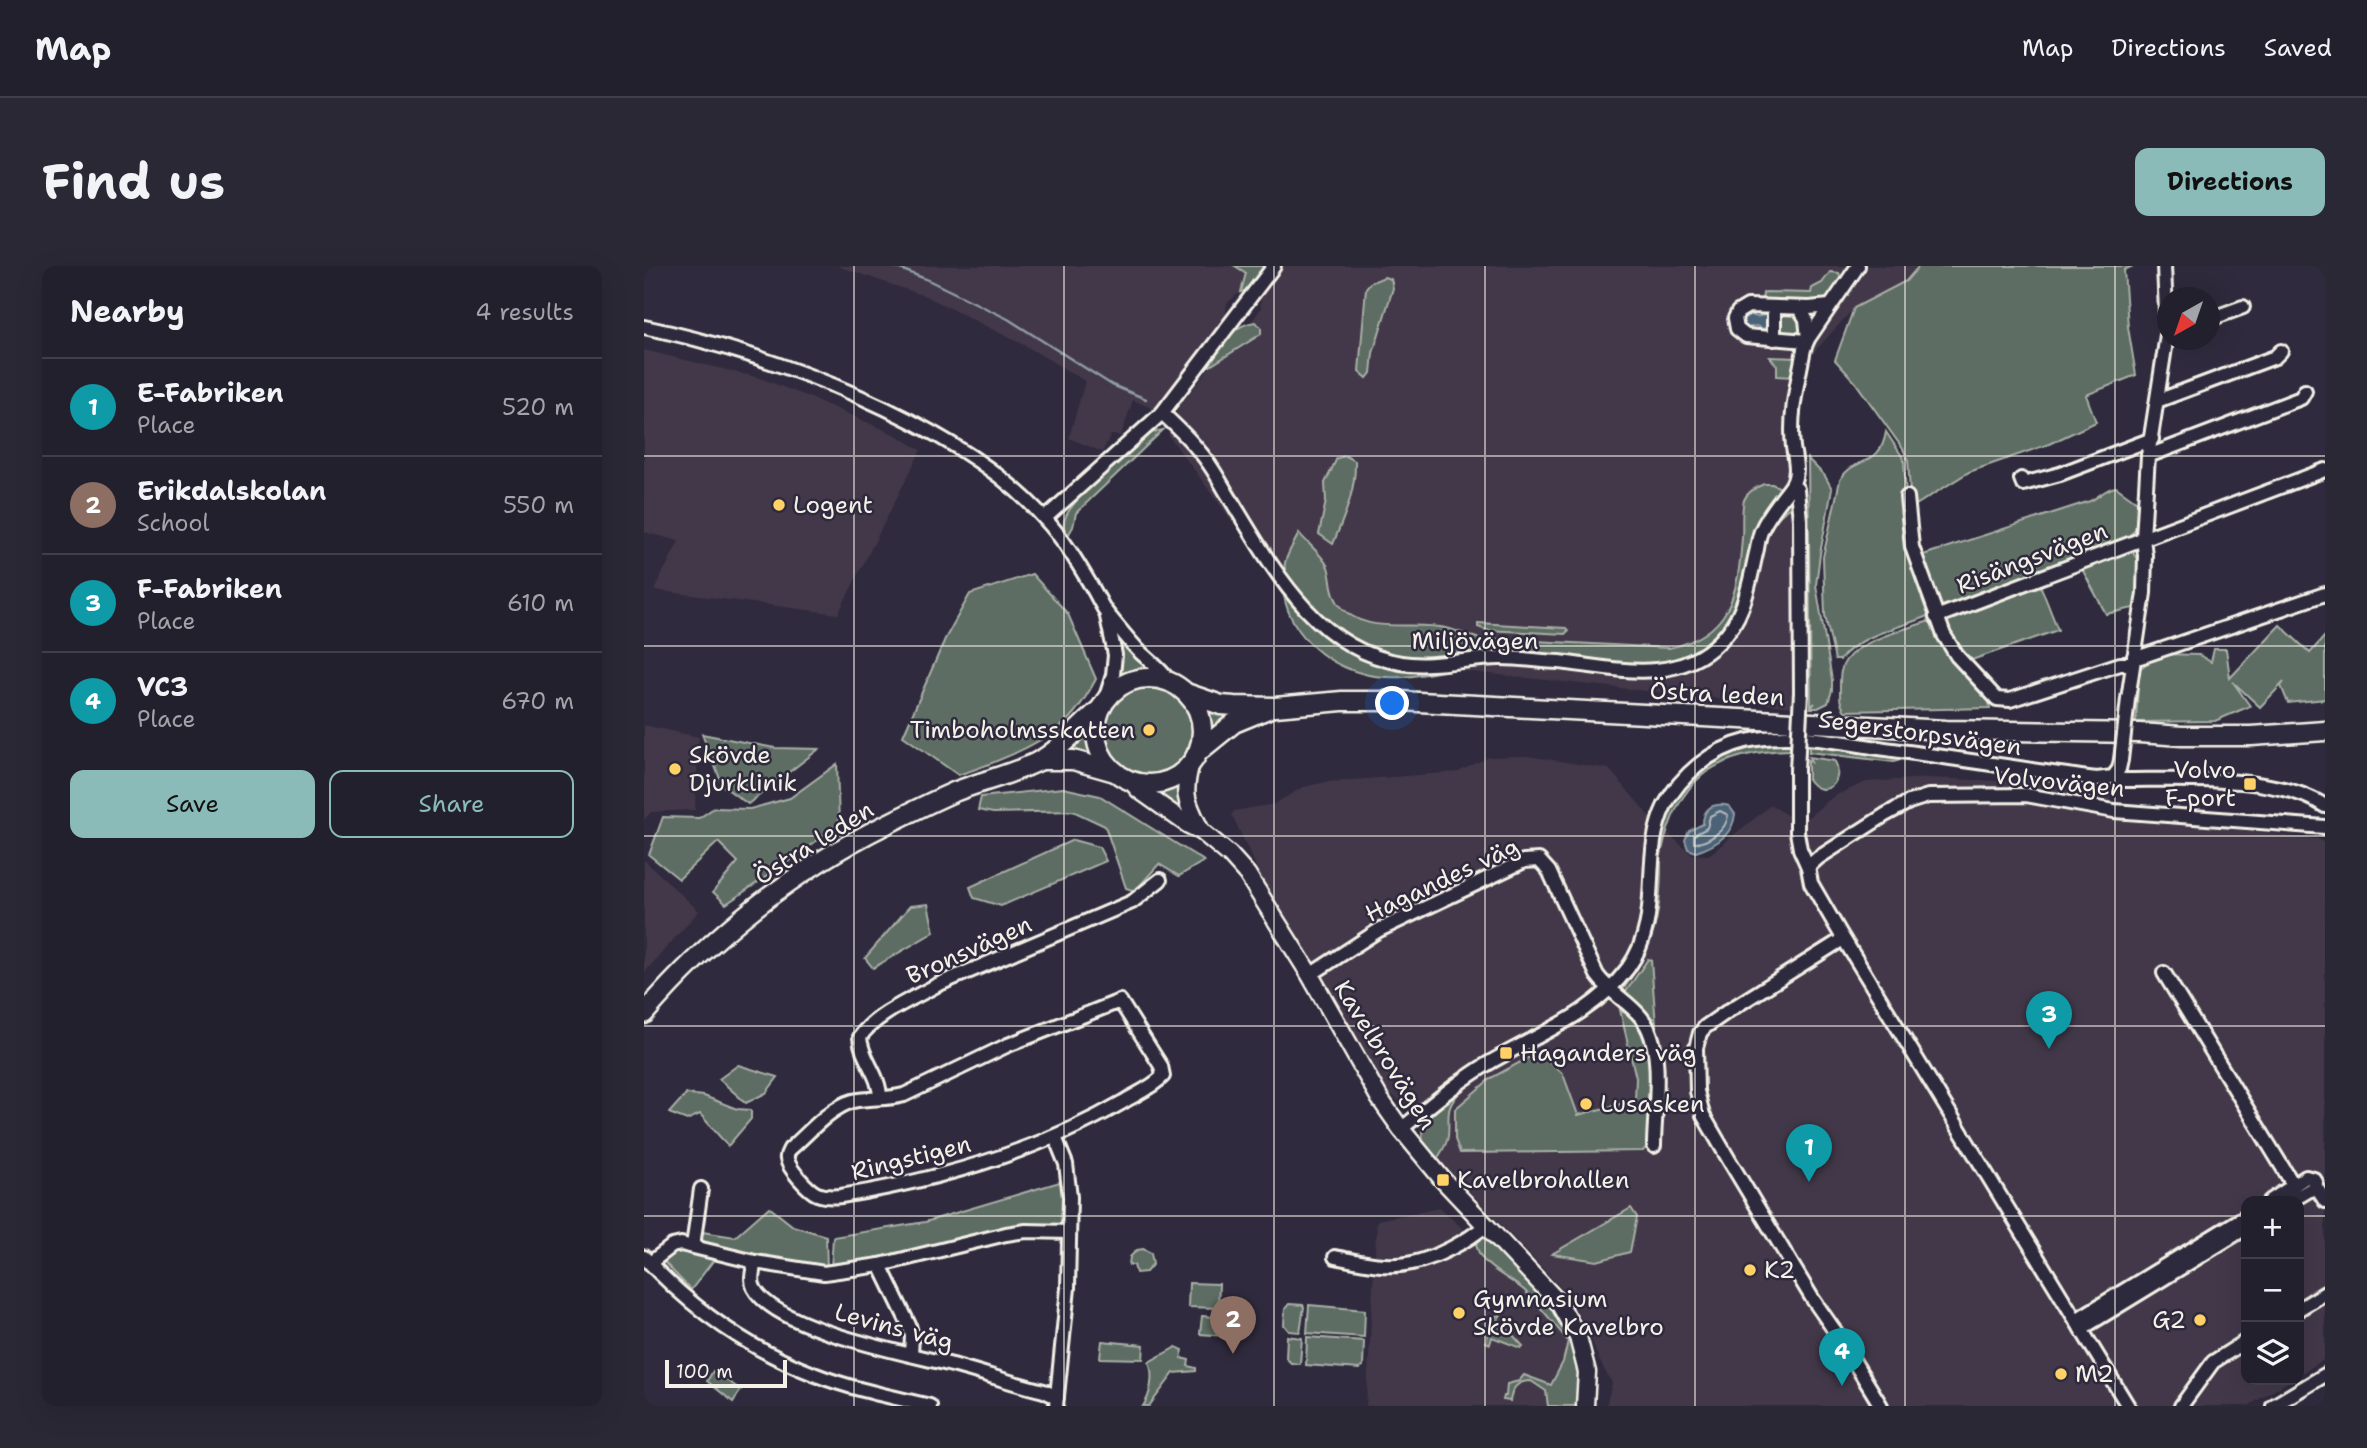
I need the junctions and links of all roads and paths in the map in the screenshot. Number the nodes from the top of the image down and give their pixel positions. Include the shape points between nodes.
1 (1274, 266) edge
2 (1858, 266) edge
3 (2164, 266) edge
4 (2165, 287) edge
5 (1830, 306) junction
6 (1774, 307) junction
7 (2243, 307) dead end
8 (1799, 308) junction
9 (2220, 315) edge
10 (644, 327) edge
11 (1774, 339) junction
12 (1808, 340) junction
13 (2165, 350) edge
14 (2281, 351) dead end
15 (2305, 391) dead end
16 (2157, 401) junction
17 (1162, 413) junction
18 (2151, 439) junction
19 (2148, 456) junction
20 (2325, 470) edge
21 (2021, 480) dead end
22 (1792, 485) junction
23 (1907, 496) dead end
24 (1045, 518) junction
25 (2143, 538) junction
26 (2325, 594) edge
27 (1106, 612) junction
28 (1936, 617) junction
29 (2133, 660) junction
30 (1170, 682) junction
31 (1186, 692) junction
32 (1102, 706) junction
33 (1275, 707) junction
34 (2325, 729) edge
35 (1194, 757) junction
36 (1040, 760) junction
37 (1123, 776) junction
38 (2113, 777) junction
39 (2325, 806) edge
40 (2325, 827) edge
41 (1201, 831) junction
42 (1808, 867) junction
43 (1160, 880) dead end
44 (1843, 939) junction
45 (2164, 973) dead end
46 (1310, 975) junction
47 (1609, 989) junction
48 (644, 1014) edge
49 (880, 1098) junction
50 (1401, 1129) junction
51 (1055, 1137) junction
52 (1654, 1146) dead end
53 (2315, 1185) junction
54 (2294, 1186) junction
55 (701, 1189) dead end
56 (2278, 1196) edge
57 (2298, 1196) edge
58 (2325, 1200) edge
59 (2241, 1219) edge
60 (1486, 1225) junction
61 (2241, 1231) edge
62 (1069, 1232) junction
63 (693, 1246) junction
64 (1335, 1257) dead end
65 (647, 1260) edge
66 (755, 1262) junction
67 (880, 1265) junction
68 (2325, 1293) edge
69 (2304, 1306) edge
70 (2079, 1324) junction
71 (2241, 1344) edge
72 (911, 1355) junction
73 (2325, 1375) edge
74 (897, 1402) edge
75 (1056, 1402) edge
76 (930, 1406) edge
77 (1585, 1406) edge
78 (1881, 1406) edge
79 (2128, 1406) edge
80 (2181, 1406) edge
81 (2273, 1406) edge

1 - 17 street
2 - 5 street
3 - 4 street
5 - 8 street
5 - 12 street
6 - 8 street
6 - 11 street
6 - 11 street via 1742,308 1735,324 1746,336
7 - 9 street
8 - 12 street via 1806,319
10 - 24 street via 780,366 885,410 970,455
11 - 12 street
12 - 22 street via 1792,414 1796,473
13 - 16 street
14 - 16 street
15 - 19 street via 2301,398
16 - 18 street
17 - 22 street, Miljövägen via 1199,450 1306,610 1342,641 1402,663 1502,658 1640,672 1665,671 1690,662 1714,647 1734,624 1748,592 1762,529
17 - 24 street
18 - 19 street
18 - 21 street via 2060,474 2023,484
19 - 25 street
20 - 25 street, Risängsvägen
22 - 42 street, bridge via 1797,489 1800,520 1797,832
23 - 28 street via 1912,547
24 - 27 street
25 - 28 street, Risängsvägen
25 - 29 street via 2144,593
26 - 29 street
27 - 30 street
27 - 32 street via 1115,655
28 - 29 street via 1956,656 2001,701
29 - 38 street, bridge via 2122,760
30 - 31 highway
30 - 32 highway via 1133,680 1112,693
31 - 33 highway, Östra leden via 1221,705
31 - 35 highway via 1201,721
32 - 36 highway, Östra leden
32 - 37 highway via 1096,723 1099,750
33 - 34 highway, Östra leden via 1400,701 1933,730 2156,734
33 - 35 highway, Östra leden via 1234,723
35 - 37 highway via 1182,772 1158,783
35 - 41 main road, Kavelbrovägen via 1185,790
36 - 37 highway, Östra leden via 1073,760
36 - 48 highway, Östra leden via 953,793 835,853 736,924
37 - 41 main road, Kavelbrovägen
38 - 39 street, Segerstorpsvägen via 2266,785
38 - 47 street, Segerstorpsvägen via 2097,779 1780,737 1719,751 1693,769 1665,806 1657,828 1643,942
40 - 42 street, Volvovägen via 2114,811 2026,795 1928,796 1875,822
41 - 46 main road, Kavelbrovägen via 1247,874
42 - 44 street via 1811,883
43 - 49 street, Bronsvägen via 1132,902 937,985 866,1029 860,1045 876,1074
44 - 70 street
44 - 78 street via 1705,1027 1696,1048 1697,1091 1703,1115 1729,1160
45 - 54 street
46 - 47 street, Hagandes väg via 1379,930 1532,859 1549,871 1597,975
46 - 50 main road, Kavelbrovägen
47 - 50 street, Segerstorpsvägen via 1563,1024 1463,1080
47 - 52 street via 1641,1017 1653,1040
49 - 51 street, Ringstigen via 844,1105 790,1149 787,1162 814,1193 831,1197 903,1186
49 - 51 street, Ringstigen via 904,1096 1008,1045 1120,1000 1163,1076
50 - 60 main road, Kavelbrovägen
51 - 62 street via 1069,1180
53 - 54 street via 2310,1176
53 - 57 street
53 - 58 street
54 - 56 street
55 - 63 street
59 - 70 street
60 - 64 street via 1468,1241 1412,1264 1371,1264
60 - 77 main road, Kavelbrovägen via 1559,1303 1578,1337 1587,1373
61 - 70 street
62 - 67 street via 1006,1234
62 - 75 street
63 - 65 street via 672,1246
63 - 66 street
65 - 74 street via 693,1304 759,1348 818,1376
66 - 67 street via 824,1273
66 - 72 street, Levins väg via 754,1289 777,1309 829,1332
67 - 72 street via 909,1325
68 - 69 street
70 - 79 street
71 - 80 street via 2213,1362
72 - 75 street, Levins väg via 1044,1391
73 - 81 street
74 - 76 street

